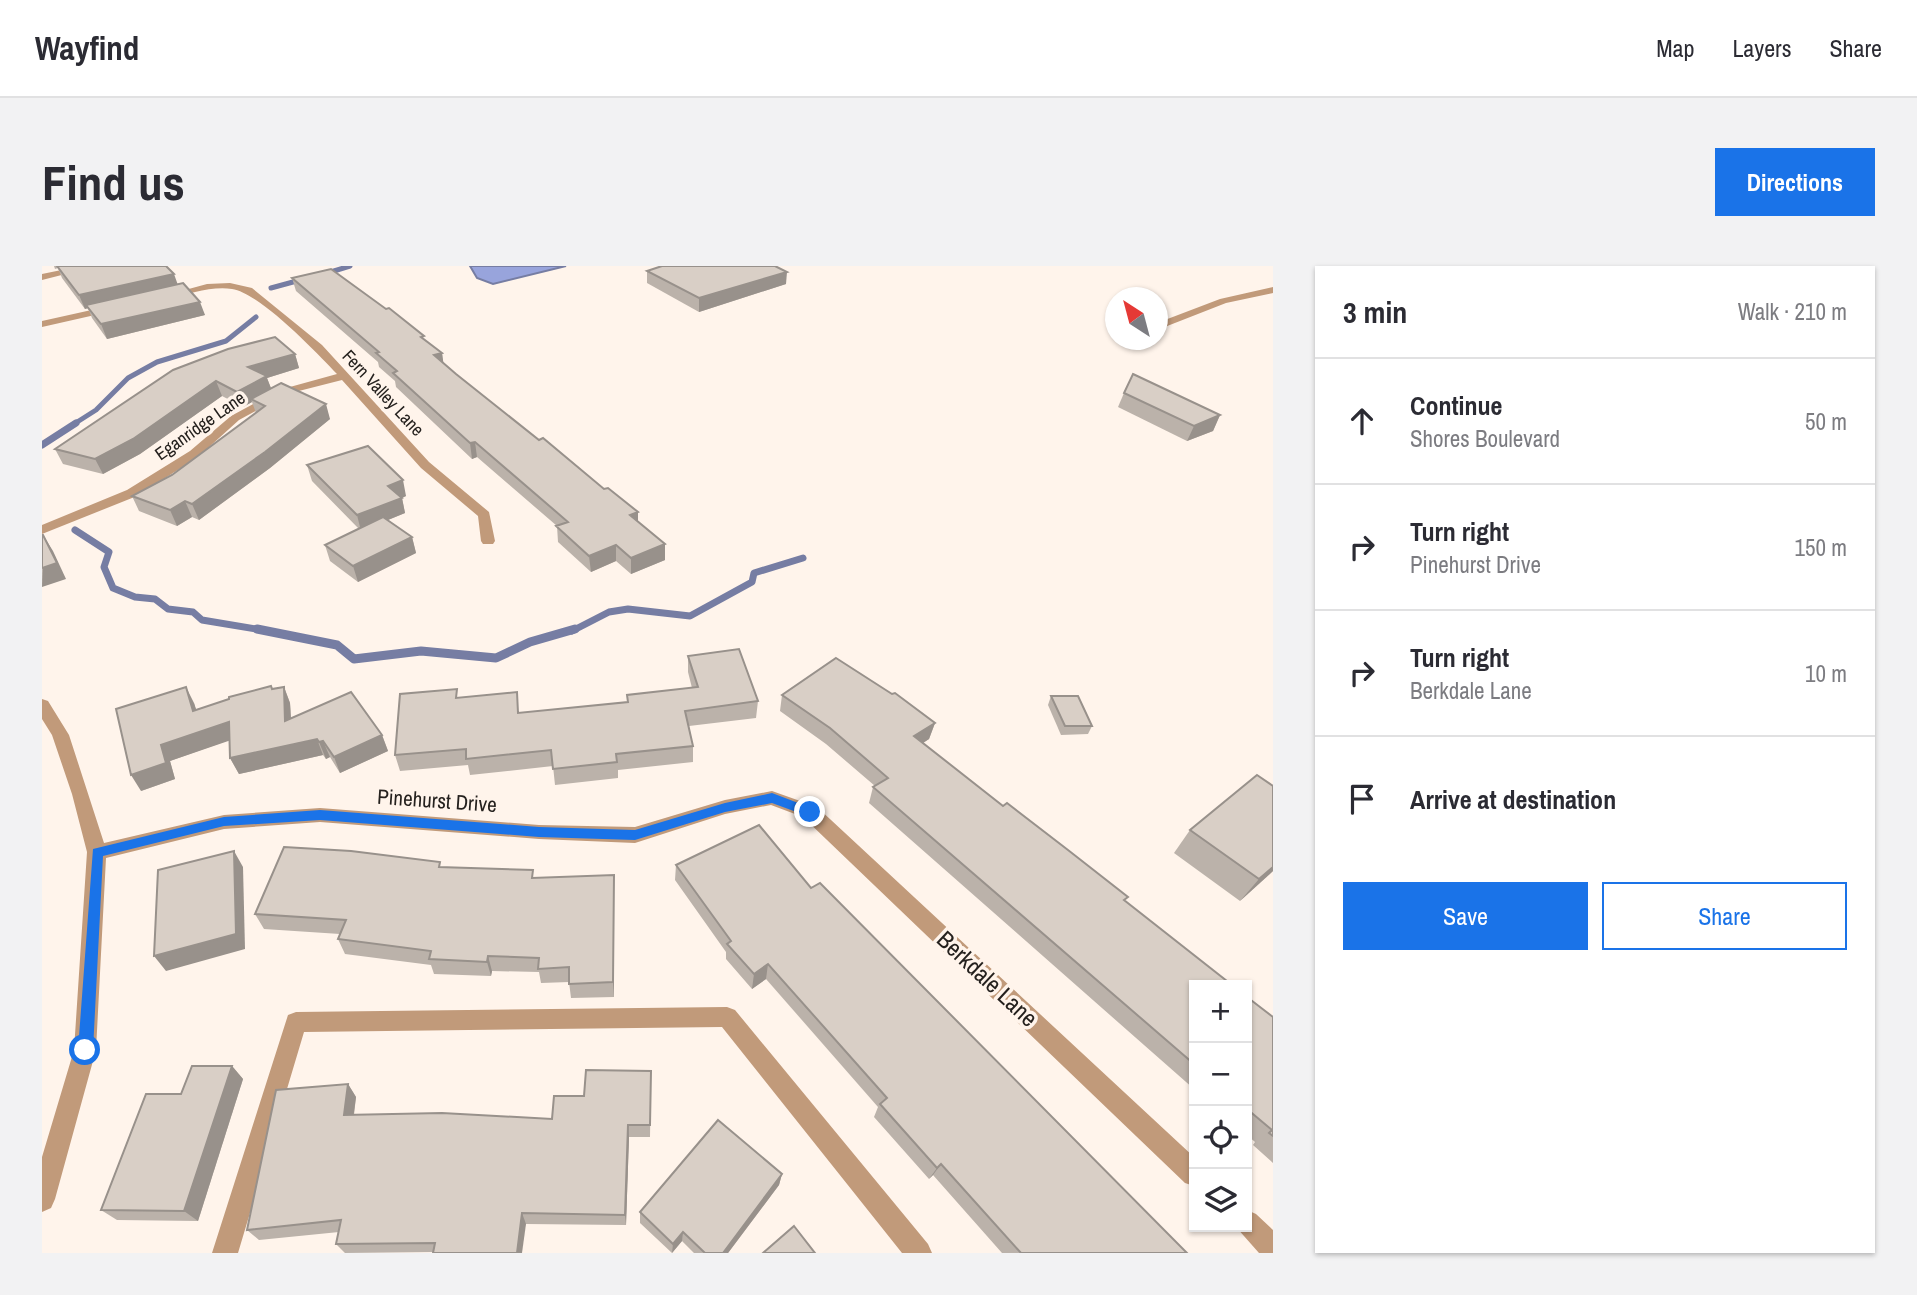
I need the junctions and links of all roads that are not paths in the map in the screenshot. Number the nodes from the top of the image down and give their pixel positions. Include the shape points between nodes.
1 (93, 266) edge
2 (42, 276) edge
3 (1273, 290) edge
4 (156, 298) edge
5 (131, 304) edge
6 (1168, 323) edge
7 (42, 324) edge
8 (343, 376) junction
9 (42, 530) edge
10 (488, 541) dead end
11 (42, 705) edge
12 (772, 798) joint
13 (97, 852) junction
14 (1189, 1169) edge
15 (42, 1199) edge
16 (1252, 1228) edge
17 (1273, 1248) edge
18 (225, 1253) edge
19 (919, 1253) edge

1 - 2 street
3 - 6 street via 1223,301
4 - 8 street, Fern Valley Lane via 207,287 250,290 318,347
5 - 7 street
8 - 9 street, Eganridge Lane via 283,393 235,418 194,454 132,493
8 - 10 street, Fern Valley Lane via 425,465 484,515
11 - 13 street via 60,735
12 - 13 street, Pinehurst Drive via 725,807 635,835 320,815 224,822
12 - 14 street, Berkdale Lane via 810,812
13 - 15 street via 85,1050
16 - 17 street
18 - 19 street via 296,1022 727,1017

